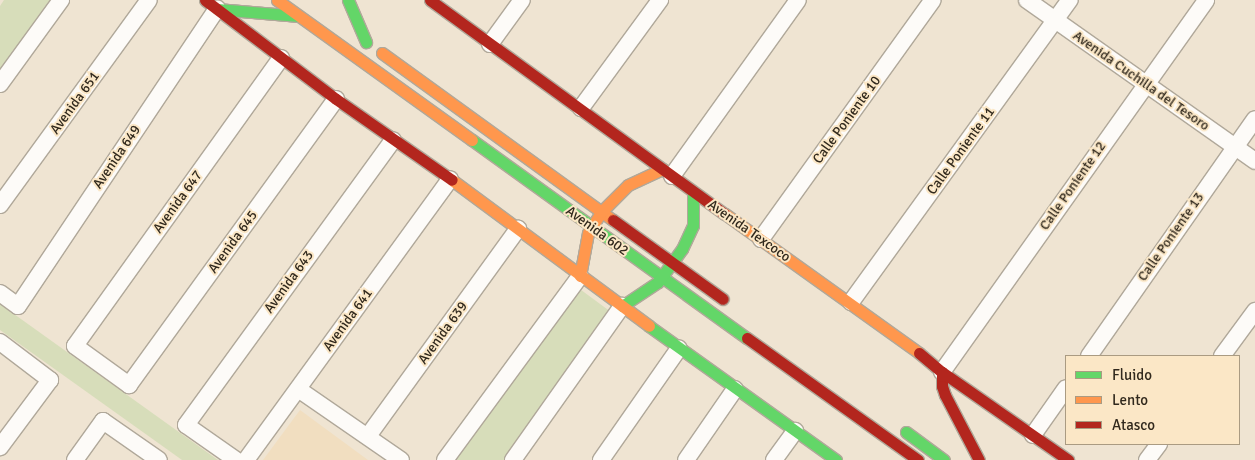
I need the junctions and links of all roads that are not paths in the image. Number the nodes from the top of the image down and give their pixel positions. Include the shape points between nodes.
1 (61, 0) edge
2 (149, 0) edge
3 (277, 0) edge
4 (348, 0) edge
5 (430, 0) edge
6 (522, 0) edge
7 (660, 0) edge
8 (798, 0) edge
9 (933, 0) edge
10 (1027, 0) edge
11 (1070, 0) edge
12 (1206, 0) edge
13 (211, 4) edge
14 (299, 16) junction
15 (1056, 21) junction
16 (344, 27) dead end
17 (366, 42) junction
18 (490, 44) junction
19 (281, 58) junction
20 (1146, 83) junction
21 (0, 84) edge
22 (336, 99) junction
23 (581, 108) junction
24 (1255, 119) edge
25 (393, 140) junction
26 (1235, 147) junction
27 (1255, 161) edge
28 (667, 173) junction
29 (450, 179) junction
30 (693, 192) junction
31 (0, 205) edge
32 (601, 212) junction
33 (591, 227) junction
34 (518, 229) junction
35 (761, 239) junction
36 (673, 263) junction
37 (580, 276) junction
38 (661, 277) junction
39 (0, 293) edge
40 (851, 302) junction
41 (622, 306) junction
42 (734, 307) dead end
43 (1255, 311) edge
44 (0, 342) edge
45 (679, 348) junction
46 (1090, 355) edge
47 (1223, 355) edge
48 (942, 372) junction
49 (130, 385) joint
50 (298, 389) junction
51 (735, 389) junction
52 (1065, 389) edge
53 (896, 425) dead end
54 (795, 431) junction
55 (1034, 435) junction
56 (368, 436) junction
57 (1158, 445) edge
58 (0, 447) edge
59 (75, 460) edge
60 (158, 460) edge
61 (236, 460) edge
62 (246, 460) edge
63 (401, 460) edge
64 (445, 460) edge
65 (513, 460) edge
66 (601, 460) edge
67 (686, 460) edge
68 (774, 460) edge
69 (836, 460) edge
70 (918, 460) edge
71 (944, 460) edge
72 (978, 460) edge
73 (1068, 460) edge
74 (1147, 460) edge

1 - 21 street
2 - 31 street, Avenida 651
3 - 14 main road, Avenida 602
4 - 17 main road
5 - 18 main road, Avenida Texcoco
6 - 18 street
7 - 23 street
8 - 28 street
9 - 35 street, Calle Poniente 10
10 - 15 street, Avenida Cuchilla del Tesoro
11 - 15 street, Calle Poniente 11
12 - 20 street, Calle Poniente 12
13 - 14 main road
13 - 19 main road
13 - 39 street, Avenida 649 via 18,306
14 - 33 main road, Avenida 602
15 - 20 street, Avenida Cuchilla del Tesoro
15 - 40 street, Calle Poniente 11
16 - 17 main road, Avenida 602
17 - 32 main road, Avenida 602
18 - 23 main road, Avenida Texcoco
19 - 22 main road
19 - 49 street, Avenida 647 via 75,346
20 - 26 street, Avenida Cuchilla del Tesoro
20 - 48 street, Calle Poniente 12
22 - 25 main road
22 - 49 street, Avenida 645
23 - 28 main road, Avenida Texcoco
24 - 26 street, Calle Poniente 13
25 - 29 main road
25 - 61 street, Avenida 643 via 186,425
26 - 27 street, Avenida Cuchilla del Tesoro
26 - 46 street, Calle Poniente 13
28 - 30 main road, Avenida Texcoco
28 - 32 main road via 628,185
29 - 34 main road
29 - 50 street, Avenida 641
30 - 35 main road, Avenida Texcoco
30 - 36 main road via 693,225
32 - 33 main road
32 - 36 main road, Avenida 602
33 - 37 main road
33 - 38 main road, Avenida 602
34 - 37 main road
34 - 56 street, Avenida 639
35 - 40 main road, Avenida Texcoco
36 - 38 main road
36 - 42 main road, Avenida 602
37 - 41 main road
37 - 64 street
38 - 41 main road via 647,291
38 - 70 main road, Avenida 602
40 - 48 main road, Avenida Texcoco
41 - 45 main road
41 - 65 street
43 - 47 street
44 - 58 street via 50,380
45 - 51 main road
45 - 66 street
48 - 55 main road, Avenida Texcoco
48 - 72 main road via 945,396
50 - 56 street
50 - 62 street, Avenida 641
51 - 54 main road
51 - 67 street
52 - 55 street
53 - 71 main road
54 - 68 street
54 - 69 main road
55 - 73 main road, Avenida Texcoco
56 - 63 street
57 - 74 street
59 - 60 street via 103,421

